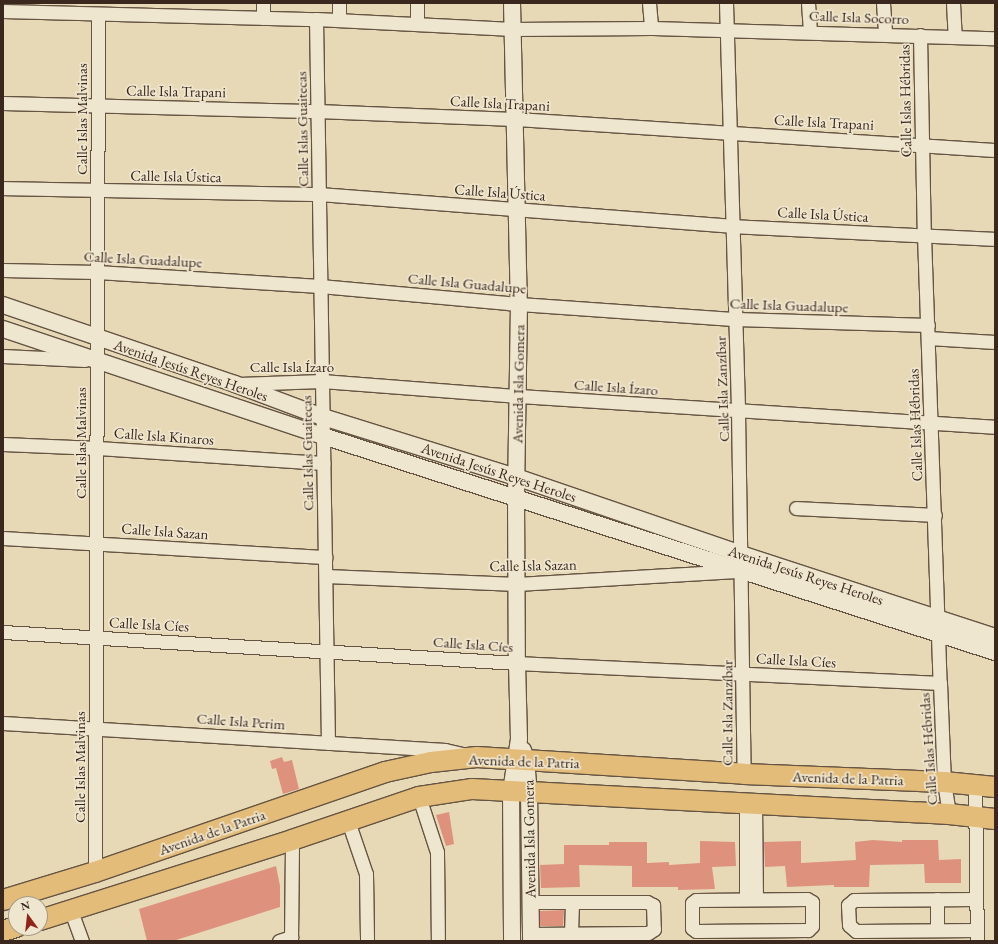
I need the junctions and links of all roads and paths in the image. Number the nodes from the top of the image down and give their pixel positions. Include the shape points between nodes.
1 (263, 3) edge
2 (339, 3) edge
3 (417, 3) edge
4 (502, 3) edge
5 (512, 3) edge
6 (649, 3) edge
7 (726, 3) edge
8 (808, 3) edge
9 (883, 3) edge
10 (953, 3) edge
11 (36, 8) edge
12 (185, 10) edge
13 (3, 11) edge
14 (98, 14) junction
15 (263, 18) junction
16 (316, 19) junction
17 (339, 20) junction
18 (417, 23) junction
19 (650, 28) junction
20 (512, 29) junction
21 (727, 30) junction
22 (810, 32) junction
23 (885, 34) junction
24 (920, 35) junction
25 (955, 36) junction
26 (995, 38) edge
27 (3, 103) edge
28 (98, 105) junction
29 (317, 111) junction
30 (515, 119) junction
31 (729, 132) junction
32 (922, 144) junction
33 (995, 150) edge
34 (3, 188) edge
35 (98, 190) junction
36 (319, 194) junction
37 (517, 209) junction
38 (732, 226) junction
39 (924, 235) junction
40 (995, 239) edge
41 (3, 270) edge
42 (97, 272) junction
43 (320, 286) junction
44 (519, 304) junction
45 (3, 305) edge
46 (736, 319) junction
47 (3, 329) edge
48 (928, 332) junction
49 (97, 337) junction
50 (995, 342) edge
51 (3, 356) edge
52 (97, 361) junction
53 (322, 381) junction
54 (235, 384) junction
55 (518, 396) junction
56 (738, 411) junction
57 (323, 417) junction
58 (931, 423) junction
59 (995, 428) edge
60 (323, 436) junction
61 (3, 444) edge
62 (97, 448) junction
63 (324, 463) junction
64 (516, 477) junction
65 (516, 498) junction
66 (796, 508) dead end
67 (934, 515) junction
68 (3, 538) edge
69 (97, 543) junction
70 (741, 554) junction
71 (325, 558) junction
72 (742, 571) junction
73 (326, 576) junction
74 (517, 584) junction
75 (938, 618) junction
76 (3, 632) edge
77 (939, 634) junction
78 (995, 637) edge
79 (96, 638) junction
80 (326, 650) junction
81 (995, 652) edge
82 (517, 663) junction
83 (743, 673) junction
84 (940, 682) junction
85 (3, 723) edge
86 (96, 728) junction
87 (328, 743) junction
88 (477, 757) junction
89 (520, 759) junction
90 (744, 774) junction
91 (944, 782) junction
92 (975, 785) junction
93 (995, 787) edge
94 (520, 791) junction
95 (418, 797) junction
96 (751, 804) junction
97 (949, 814) junction
98 (975, 817) junction
99 (995, 819) edge
100 (348, 821) junction
101 (292, 840) junction
102 (96, 872) junction
103 (976, 898) junction
104 (751, 899) junction
105 (937, 899) junction
106 (3, 900) edge
107 (530, 902) junction
108 (572, 902) junction
109 (71, 911) junction
110 (48, 918) edge
111 (938, 930) junction
112 (571, 933) junction
113 (976, 935) edge
114 (531, 937) edge
115 (287, 940) edge
116 (82, 941) edge
117 (367, 941) edge
118 (438, 941) edge
119 (512, 941) edge

1 - 15 street
2 - 17 street
3 - 18 street
4 - 20 street, Avenida Isla Gomera
5 - 20 street, Avenida Isla Gomera
6 - 19 street
7 - 21 street, Calle Isla Zanzíbar
8 - 22 street
9 - 23 street, Calle Islas Hébridas
10 - 25 street
11 - 13 street, Calle Isla Socorro
11 - 14 street, Calle Isla Socorro
12 - 14 street, Calle Isla Socorro
12 - 15 street, Calle Isla Socorro
14 - 28 street, Calle Islas Malvinas
15 - 16 street, Calle Isla Socorro
16 - 17 street, Calle Isla Socorro
16 - 29 street, Calle Islas Guaitecas
17 - 18 street, Calle Isla Socorro
18 - 20 street, Calle Isla Socorro
19 - 20 street, Calle Isla Socorro
19 - 21 street, Calle Isla Socorro
20 - 30 street, Avenida Isla Gomera
21 - 22 street, Calle Isla Socorro
21 - 31 street, Calle Isla Zanzíbar
22 - 23 street, Calle Isla Socorro
23 - 24 street, Calle Isla Socorro
24 - 25 street, Calle Isla Socorro
24 - 32 street, Calle Islas Hébridas
25 - 26 street, Calle Isla Socorro
27 - 28 street, Calle Isla Trapani
28 - 29 street, Calle Isla Trapani
28 - 35 street, Calle Islas Malvinas
29 - 30 street, Calle Isla Trapani
29 - 36 street, Calle Islas Guaitecas
30 - 31 street, Calle Isla Trapani
30 - 37 street, Avenida Isla Gomera
31 - 32 street, Calle Isla Trapani
31 - 38 street, Calle Isla Zanzíbar
32 - 33 street, Calle Isla Trapani
32 - 39 street, Calle Islas Hébridas
34 - 35 street, Calle Isla Ústica
35 - 36 street, Calle Isla Ústica
35 - 42 street, Calle Islas Malvinas
36 - 37 street, Calle Isla Ústica
36 - 43 street, Calle Islas Guaitecas
37 - 38 street, Calle Isla Ústica
37 - 44 street, Avenida Isla Gomera
38 - 39 street, Calle Isla Ústica
38 - 46 street, Calle Isla Zanzíbar
39 - 40 street, Calle Isla Ústica
39 - 48 street, Calle Islas Hébridas
41 - 42 street, Calle Isla Guadalupe
42 - 43 street, Calle Isla Guadalupe
42 - 49 street, Calle Islas Malvinas
43 - 44 street, Calle Isla Guadalupe
43 - 53 street, Calle Islas Guaitecas
44 - 46 street, Calle Isla Guadalupe
44 - 55 street, Avenida Isla Gomera
45 - 49 street, Avenida Jesús Reyes Heroles
46 - 48 street, Calle Isla Guadalupe
46 - 56 street, Calle Isla Zanzíbar
47 - 52 street, Avenida Jesús Reyes Heroles
48 - 50 street, Calle Isla Guadalupe
48 - 58 street, Calle Islas Hébridas
49 - 52 street, Calle Islas Malvinas
49 - 54 street, Avenida Jesús Reyes Heroles
51 - 52 street
52 - 60 street, Avenida Jesús Reyes Heroles
52 - 62 street, Calle Islas Malvinas
53 - 54 street, Calle Isla Ízaro
53 - 55 street, Calle Isla Ízaro
53 - 57 street, Calle Islas Guaitecas
54 - 57 street, Avenida Jesús Reyes Heroles
55 - 56 street, Calle Isla Ízaro
55 - 64 street, Avenida Isla Gomera
56 - 58 street, Calle Isla Ízaro
56 - 70 street, Calle Isla Zanzíbar
57 - 60 street, Calle Islas Guaitecas
57 - 64 street, Avenida Jesús Reyes Heroles
58 - 59 street, Calle Isla Ízaro
58 - 67 street, Calle Islas Hébridas
60 - 63 street, Calle Islas Guaitecas
60 - 65 street, Avenida Jesús Reyes Heroles
61 - 62 street, Calle Isla Kinaros
62 - 63 street, Calle Isla Kinaros
62 - 69 street, Calle Islas Malvinas
63 - 71 street, Calle Islas Guaitecas
64 - 65 street, Avenida Isla Gomera
64 - 70 street, Avenida Jesús Reyes Heroles
65 - 72 street, Avenida Jesús Reyes Heroles
65 - 74 street, Avenida Isla Gomera
66 - 67 street
67 - 75 street, Calle Islas Hébridas
68 - 69 street, Calle Isla Sazan
69 - 71 street, Calle Isla Sazan
69 - 79 street, Calle Islas Malvinas
70 - 72 street, Calle Isla Zanzíbar
70 - 75 street, Avenida Jesús Reyes Heroles
71 - 73 street, Calle Islas Guaitecas
72 - 74 street, Calle Isla Sazan
72 - 77 street, Avenida Jesús Reyes Heroles
72 - 83 street, Calle Isla Zanzíbar
73 - 74 street, Calle Isla Sazan
73 - 80 street, Calle Islas Guaitecas
74 - 82 street, Avenida Isla Gomera
75 - 77 street, Calle Islas Hébridas
75 - 78 street, Avenida Jesús Reyes Heroles
76 - 79 street, Calle Isla Cíes
77 - 81 street, Avenida Jesús Reyes Heroles
77 - 84 street, Calle Islas Hébridas
79 - 80 street, Calle Isla Cíes
79 - 86 street, Calle Islas Malvinas
80 - 82 street, Calle Isla Cíes
80 - 87 street, Calle Islas Guaitecas
82 - 83 street, Calle Isla Cíes
82 - 89 street, Avenida Isla Gomera
83 - 84 street, Calle Isla Cíes
83 - 90 street, Calle Isla Zanzíbar
84 - 91 street, Calle Islas Hébridas
85 - 86 street, Calle Isla Perim
86 - 87 street, Calle Isla Perim
86 - 102 street, Calle Islas Malvinas
87 - 88 street, Calle Isla Perim via 445,750
88 - 89 main road, Avenida de la Patria
88 - 102 main road, Avenida de la Patria via 431,762 385,772
89 - 90 main road, Avenida de la Patria
89 - 94 street, Avenida Isla Gomera
90 - 91 main road, Avenida de la Patria
91 - 92 main road, Avenida de la Patria
91 - 97 street, Calle Islas Hébridas
92 - 93 main road, Avenida de la Patria
92 - 98 street
94 - 95 main road, Avenida de la Patria via 472,789
94 - 96 main road, Avenida de la Patria
94 - 107 street, Avenida Isla Gomera
94 - 119 street, Avenida Isla Gomera
95 - 100 main road, Avenida de la Patria
95 - 118 street via 437,852
96 - 97 main road, Avenida de la Patria
96 - 104 street
97 - 98 main road, Avenida de la Patria
98 - 99 main road, Avenida de la Patria
98 - 103 street
100 - 101 main road, Avenida de la Patria
100 - 117 street via 366,874
101 - 109 main road, Avenida de la Patria
101 - 115 street
102 - 106 main road, Avenida de la Patria
103 - 105 street
103 - 113 street
104 - 104 street via 807,899 812,902 812,926 808,930 696,931 692,928 692,903 696,900
105 - 111 street
105 - 111 street via 854,900 848,905 849,925 856,931
107 - 108 street
107 - 114 street, Avenida Isla Gomera
108 - 112 street
108 - 112 street via 647,902 653,905 654,929 648,933
109 - 110 main road, Avenida de la Patria
109 - 116 street
111 - 113 street
112 - 114 street

